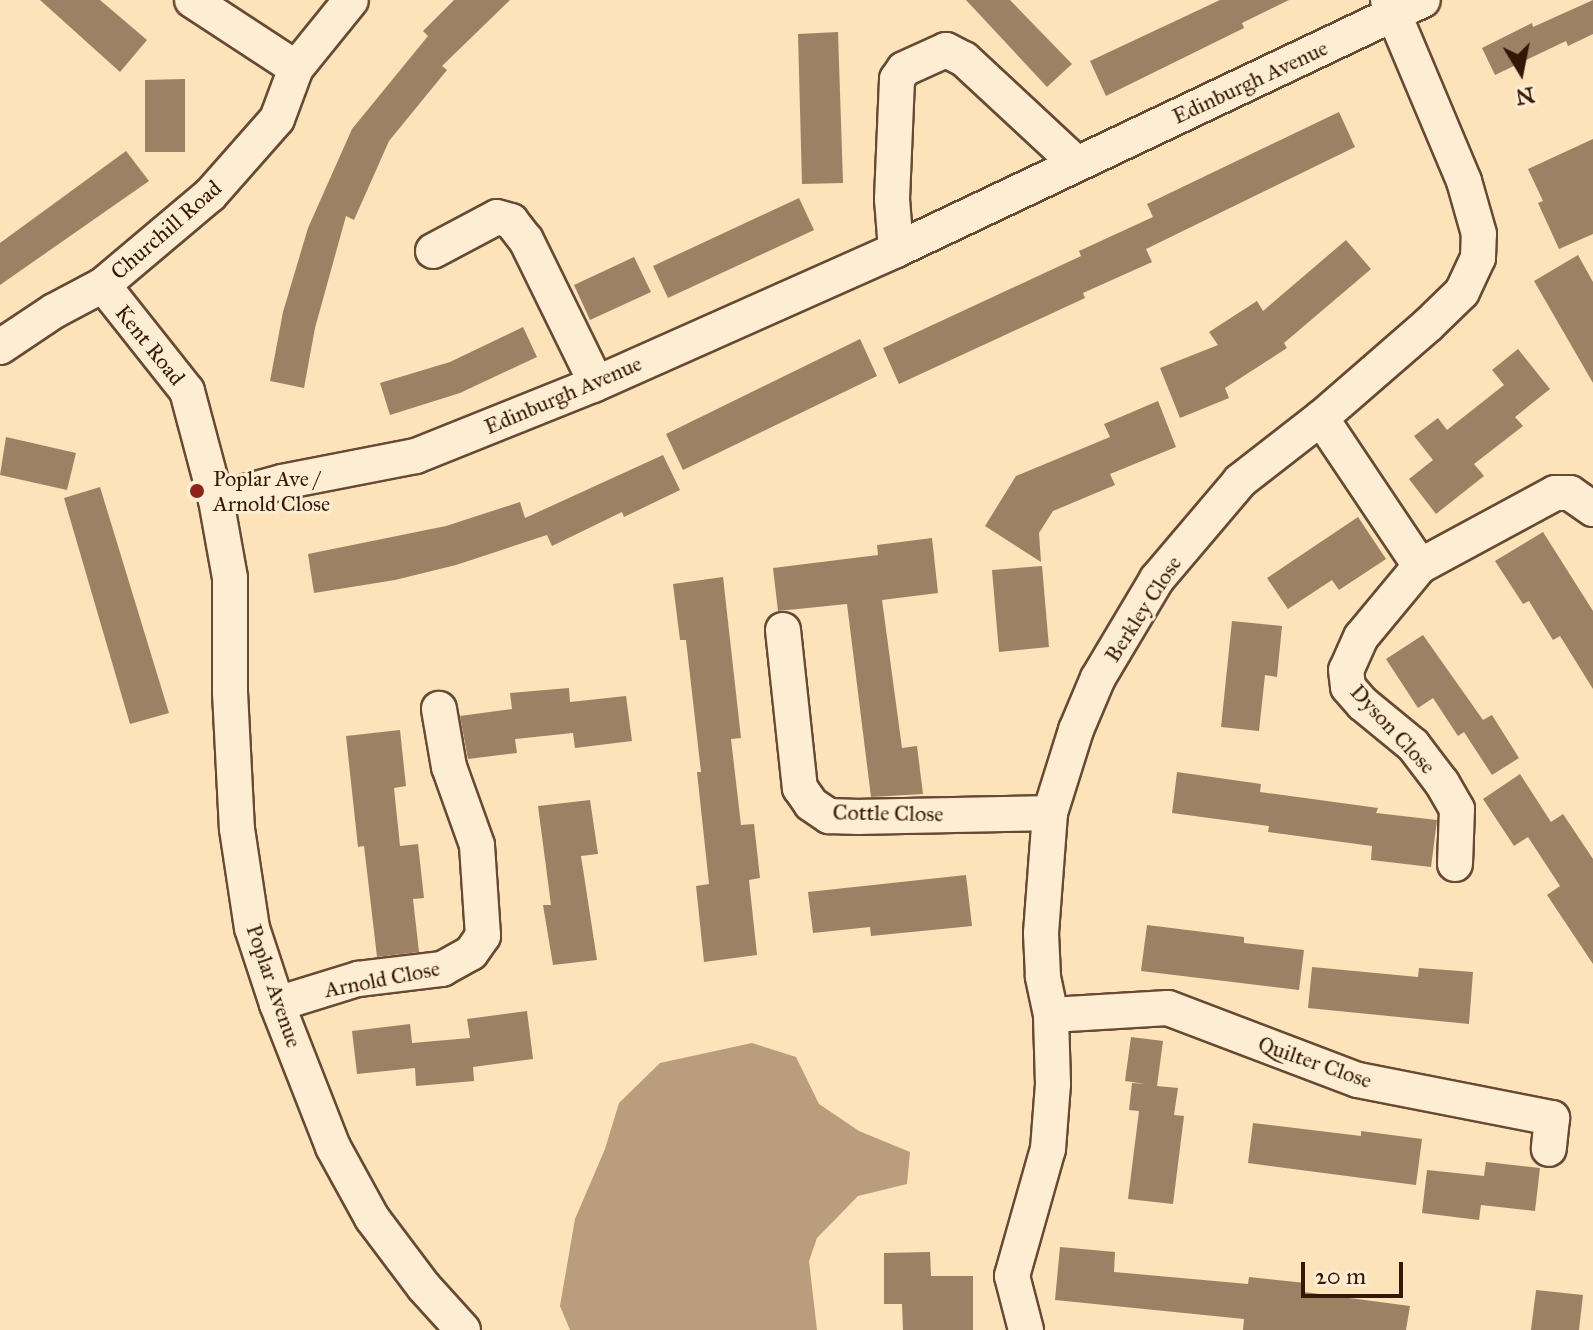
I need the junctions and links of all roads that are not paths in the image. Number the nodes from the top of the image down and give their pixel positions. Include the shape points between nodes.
1 (192, 0) edge
2 (351, 0) edge
3 (1401, 5) edge
4 (296, 68) junction
5 (1077, 164) junction
6 (896, 250) junction
7 (433, 251) dead end
8 (103, 285) junction
9 (0, 347) edge
10 (596, 383) junction
11 (1321, 418) junction
12 (216, 500) junction
13 (1593, 509) edge
14 (1420, 566) junction
15 (783, 630) dead end
16 (439, 709) dead end
17 (1050, 813) junction
18 (1455, 864) dead end
19 (277, 1004) junction
20 (1051, 1015) junction
21 (1549, 1149) dead end
22 (463, 1330) edge
23 (1026, 1330) edge

1 - 4 street
2 - 4 street, Churchill Road
3 - 5 street, Edinburgh Avenue
3 - 11 street, Berkley Close via 1464,181 1479,234 1478,258 1462,292
4 - 8 street, Churchill Road via 277,119 210,195
5 - 6 street, Edinburgh Avenue
5 - 6 street via 964,59 946,50 904,69 897,79 892,199
6 - 10 street, Edinburgh Avenue
7 - 10 street via 497,217 511,221 526,240
8 - 9 street, Churchill Road
8 - 12 street, Kent Road via 187,391
10 - 12 street, Edinburgh Avenue via 416,456
11 - 14 street
11 - 17 street, Berkley Close via 1240,481 1157,579 1098,678
12 - 19 street, Poplar Avenue via 230,578 237,829 252,928
13 - 14 street, Dyson Close via 1570,493 1555,493
14 - 18 street, Dyson Close via 1361,637 1346,670 1348,687 1413,745 1457,809
15 - 17 street, Cottle Close via 800,788 811,804 829,816
16 - 19 street, Arnold Close via 449,767 477,845 483,936 471,953 442,969 358,979
17 - 20 street, Berkley Close via 1041,933
19 - 22 street, Poplar Avenue via 333,1147 372,1218
20 - 21 street, Quilter Close via 1168,1008 1358,1080 1552,1118
20 - 23 street, Berkley Close via 1048,1149 1012,1276

